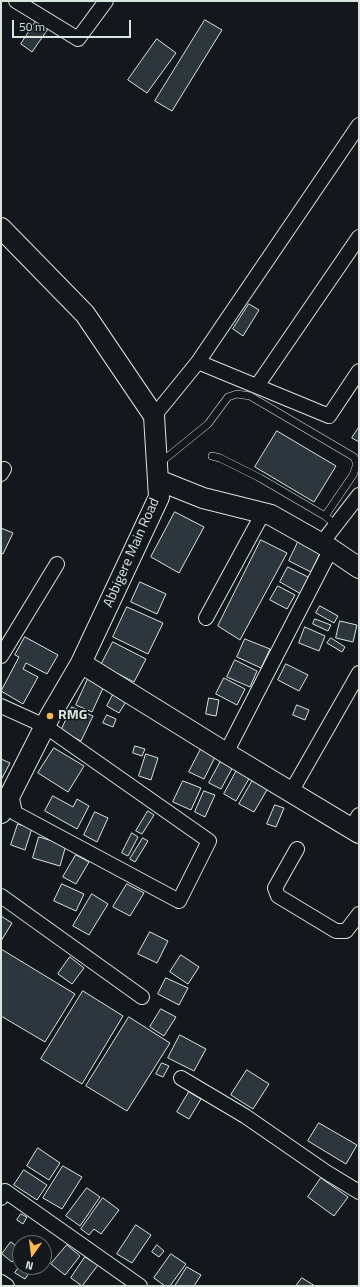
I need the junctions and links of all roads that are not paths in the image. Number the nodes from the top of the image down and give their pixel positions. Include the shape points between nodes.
1 (16, 1) edge
2 (106, 1) edge
3 (359, 125) edge
4 (1, 228) edge
5 (359, 237) edge
6 (198, 362) junction
7 (359, 372) edge
8 (256, 386) junction
9 (154, 416) junction
10 (212, 456) dead end
11 (157, 473) junction
12 (359, 495) edge
13 (263, 513) junction
14 (325, 516) junction
15 (336, 525) junction
16 (326, 547) junction
17 (57, 564) dead end
18 (359, 568) edge
19 (206, 618) dead end
20 (1, 656) edge
21 (81, 663) junction
22 (359, 673) edge
23 (1, 706) edge
24 (45, 726) junction
25 (226, 753) junction
26 (291, 792) junction
27 (11, 794) junction
28 (1, 813) edge
29 (356, 825) edge
30 (297, 848) dead end
31 (1, 896) edge
32 (359, 914) edge
33 (142, 997) dead end
34 (181, 1078) dead end
35 (359, 1192) edge
36 (1, 1198) edge
37 (1, 1282) edge
38 (7, 1286) edge
39 (140, 1286) edge

1 - 2 street via 78,39
3 - 6 street
4 - 9 main road via 85,314
5 - 8 street
6 - 8 street
6 - 9 street
7 - 8 street via 329,416
9 - 11 main road, Abbigere Main Road
10 - 14 lane via 260,478
11 - 13 main road via 203,498
11 - 14 lane via 208,424 228,397 237,394 250,396 354,457 356,464 353,475
11 - 21 main road, Abbigere Main Road via 159,497
12 - 15 street
13 - 16 main road via 271,515
13 - 19 street
14 - 15 lane
15 - 16 street
16 - 18 main road
16 - 25 street
17 - 20 street
21 - 24 main road, Abbigere Main Road
21 - 25 main road
22 - 26 street
23 - 24 street
24 - 27 main road, Abbigere Main Road
24 - 27 street via 209,841 179,901 15,813
25 - 26 main road
26 - 29 main road
27 - 28 main road, Abbigere Main Road
30 - 32 street via 275,888 278,896 336,931 346,931
31 - 33 street
34 - 35 street via 245,1116
36 - 39 street via 5,1191
37 - 38 street

